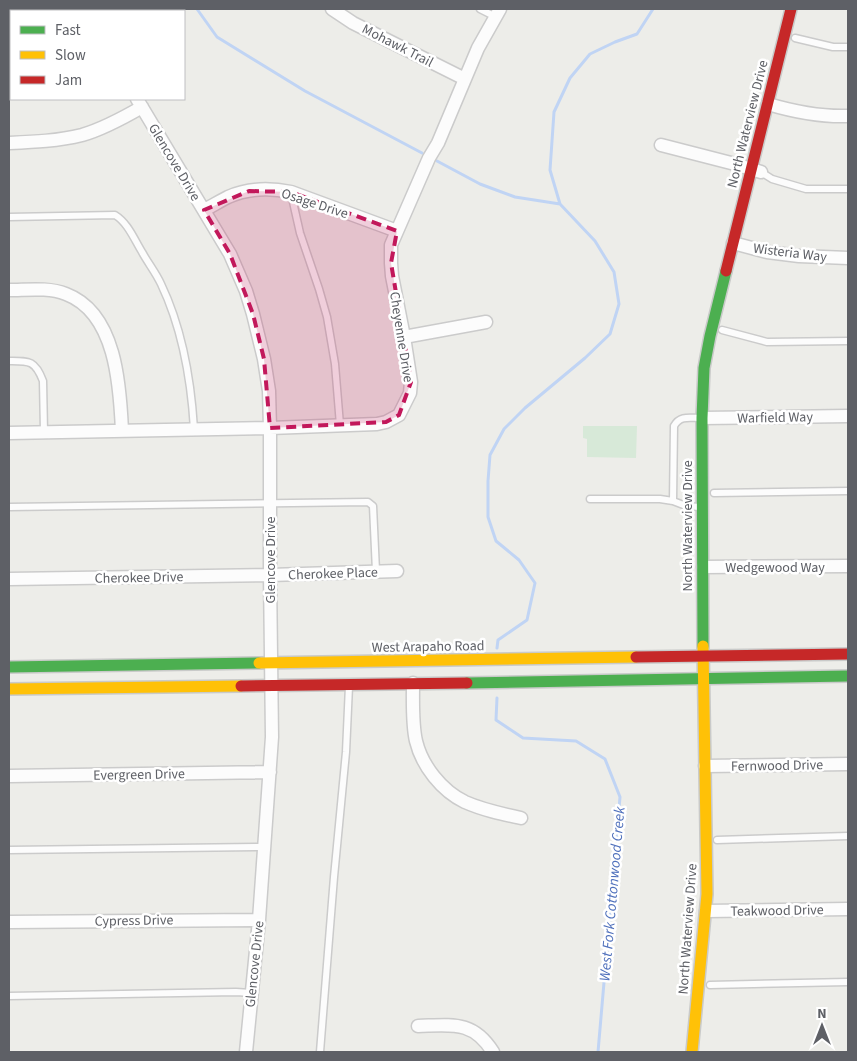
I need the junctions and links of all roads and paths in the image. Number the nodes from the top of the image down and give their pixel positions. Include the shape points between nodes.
1 (332, 9) edge
2 (480, 9) edge
3 (791, 9) edge
4 (802, 9) edge
5 (498, 13) edge
6 (795, 38) junction
7 (848, 47) edge
8 (465, 79) junction
9 (140, 103) edge
10 (773, 105) junction
11 (848, 116) edge
12 (9, 143) edge
13 (661, 145) dead end
14 (756, 171) junction
15 (848, 189) edge
16 (291, 192) junction
17 (204, 210) junction
18 (9, 216) edge
19 (397, 231) junction
20 (738, 244) junction
21 (848, 258) edge
22 (9, 290) edge
23 (486, 322) dead end
24 (722, 330) junction
25 (404, 336) junction
26 (848, 341) edge
27 (9, 361) edge
28 (848, 416) edge
29 (710, 421) junction
30 (340, 425) junction
31 (270, 428) junction
32 (194, 429) junction
33 (122, 431) junction
34 (44, 432) junction
35 (9, 433) edge
36 (848, 491) edge
37 (714, 493) dead end
38 (590, 499) dead end
39 (673, 500) junction
40 (271, 503) junction
41 (9, 507) edge
42 (702, 507) junction
43 (848, 566) edge
44 (711, 567) junction
45 (376, 571) junction
46 (397, 571) dead end
47 (270, 575) junction
48 (9, 579) edge
49 (710, 653) junction
50 (848, 654) edge
51 (491, 660) junction
52 (271, 664) junction
53 (9, 667) edge
54 (848, 676) edge
55 (709, 679) junction
56 (413, 683) junction
57 (349, 684) junction
58 (271, 686) junction
59 (9, 689) edge
60 (848, 764) edge
61 (710, 766) junction
62 (270, 772) junction
63 (9, 776) edge
64 (716, 793) dead end
65 (521, 818) dead end
66 (717, 835) joint
67 (848, 836) edge
68 (264, 847) junction
69 (9, 850) edge
70 (848, 909) edge
71 (713, 914) junction
72 (259, 920) junction
73 (9, 922) edge
74 (848, 982) edge
75 (710, 985) dead end
76 (252, 993) junction
77 (9, 996) edge
78 (418, 1026) dead end
79 (246, 1052) edge
80 (320, 1052) edge
81 (493, 1052) edge
82 (692, 1052) edge

1 - 8 street, Mohawk Trail
2 - 5 lane
3 - 10 main road, North Waterview Drive
4 - 6 main road, North Waterview Drive
5 - 8 street, Cheyenne Drive
6 - 7 lane via 833,47
6 - 10 main road, North Waterview Drive
8 - 19 street, Cheyenne Drive
9 - 12 street via 117,121 83,134 51,141
9 - 17 street, Glencove Drive
10 - 11 street via 816,115
10 - 14 main road, North Waterview Drive
13 - 14 street
14 - 15 lane via 806,189
14 - 20 main road, North Waterview Drive
16 - 17 street, Osage Drive via 249,191 230,196
16 - 19 street, Osage Drive
16 - 30 lane via 300,233 327,317
17 - 31 street, Glencove Drive via 230,254 253,314 269,391
18 - 32 lane via 115,215 120,218 161,283 176,320 187,363
19 - 25 street, Cheyenne Drive via 391,263
20 - 21 street, Wisteria Way via 767,252
20 - 24 main road, North Waterview Drive
20 - 29 main road, North Waterview Drive via 706,352 702,390
22 - 33 street via 50,290 66,294 95,316 111,349 118,376
23 - 25 street
24 - 26 lane via 767,342
24 - 29 main road, North Waterview Drive
25 - 30 street, Cheyenne Drive via 411,382 399,415 377,424
27 - 34 lane via 31,362 40,374
28 - 29 street, Warfield Way
29 - 39 lane via 683,418 674,426
29 - 42 main road, North Waterview Drive
30 - 31 street, Cheyenne Drive
31 - 32 street, Cheyenne Drive
31 - 40 street, Glencove Drive
32 - 33 street, Cheyenne Drive
33 - 34 street, Cheyenne Drive
34 - 35 street, Cheyenne Drive
36 - 37 lane
38 - 39 lane
39 - 42 lane via 686,506
40 - 41 lane
40 - 45 lane via 368,502 373,506
40 - 47 street, Glencove Drive
42 - 44 main road, North Waterview Drive
43 - 44 street, Wedgewood Way
44 - 49 main road, North Waterview Drive
45 - 46 street, Cherokee Place
45 - 47 street, Cherokee Place
47 - 48 street, Cherokee Drive
47 - 52 street, Glencove Drive
49 - 50 main road, West Arapaho Road
49 - 51 main road, West Arapaho Road
49 - 55 main road, North Waterview Drive
51 - 52 main road, West Arapaho Road
51 - 56 main road via 471,668 420,670 416,672
52 - 53 main road, West Arapaho Road
52 - 58 street, Glencove Drive
54 - 55 main road
55 - 56 main road
55 - 61 main road, North Waterview Drive
56 - 57 main road
56 - 65 street via 416,740 436,779 464,802
57 - 58 main road
57 - 80 lane
58 - 59 main road
58 - 62 street, Glencove Drive
60 - 61 street, Fernwood Drive
61 - 64 main road, North Waterview Drive
61 - 71 main road, North Waterview Drive via 707,875
62 - 63 street, Evergreen Drive
62 - 68 street, Glencove Drive
66 - 67 lane
66 - 71 main road, North Waterview Drive via 718,890
68 - 69 lane
68 - 72 street, Glencove Drive
70 - 71 street, Teakwood Drive
71 - 82 main road, North Waterview Drive
72 - 73 street, Cypress Drive
72 - 76 street, Glencove Drive
74 - 75 lane
76 - 77 lane
76 - 79 street, Glencove Drive
78 - 81 street via 463,1026 477,1033

